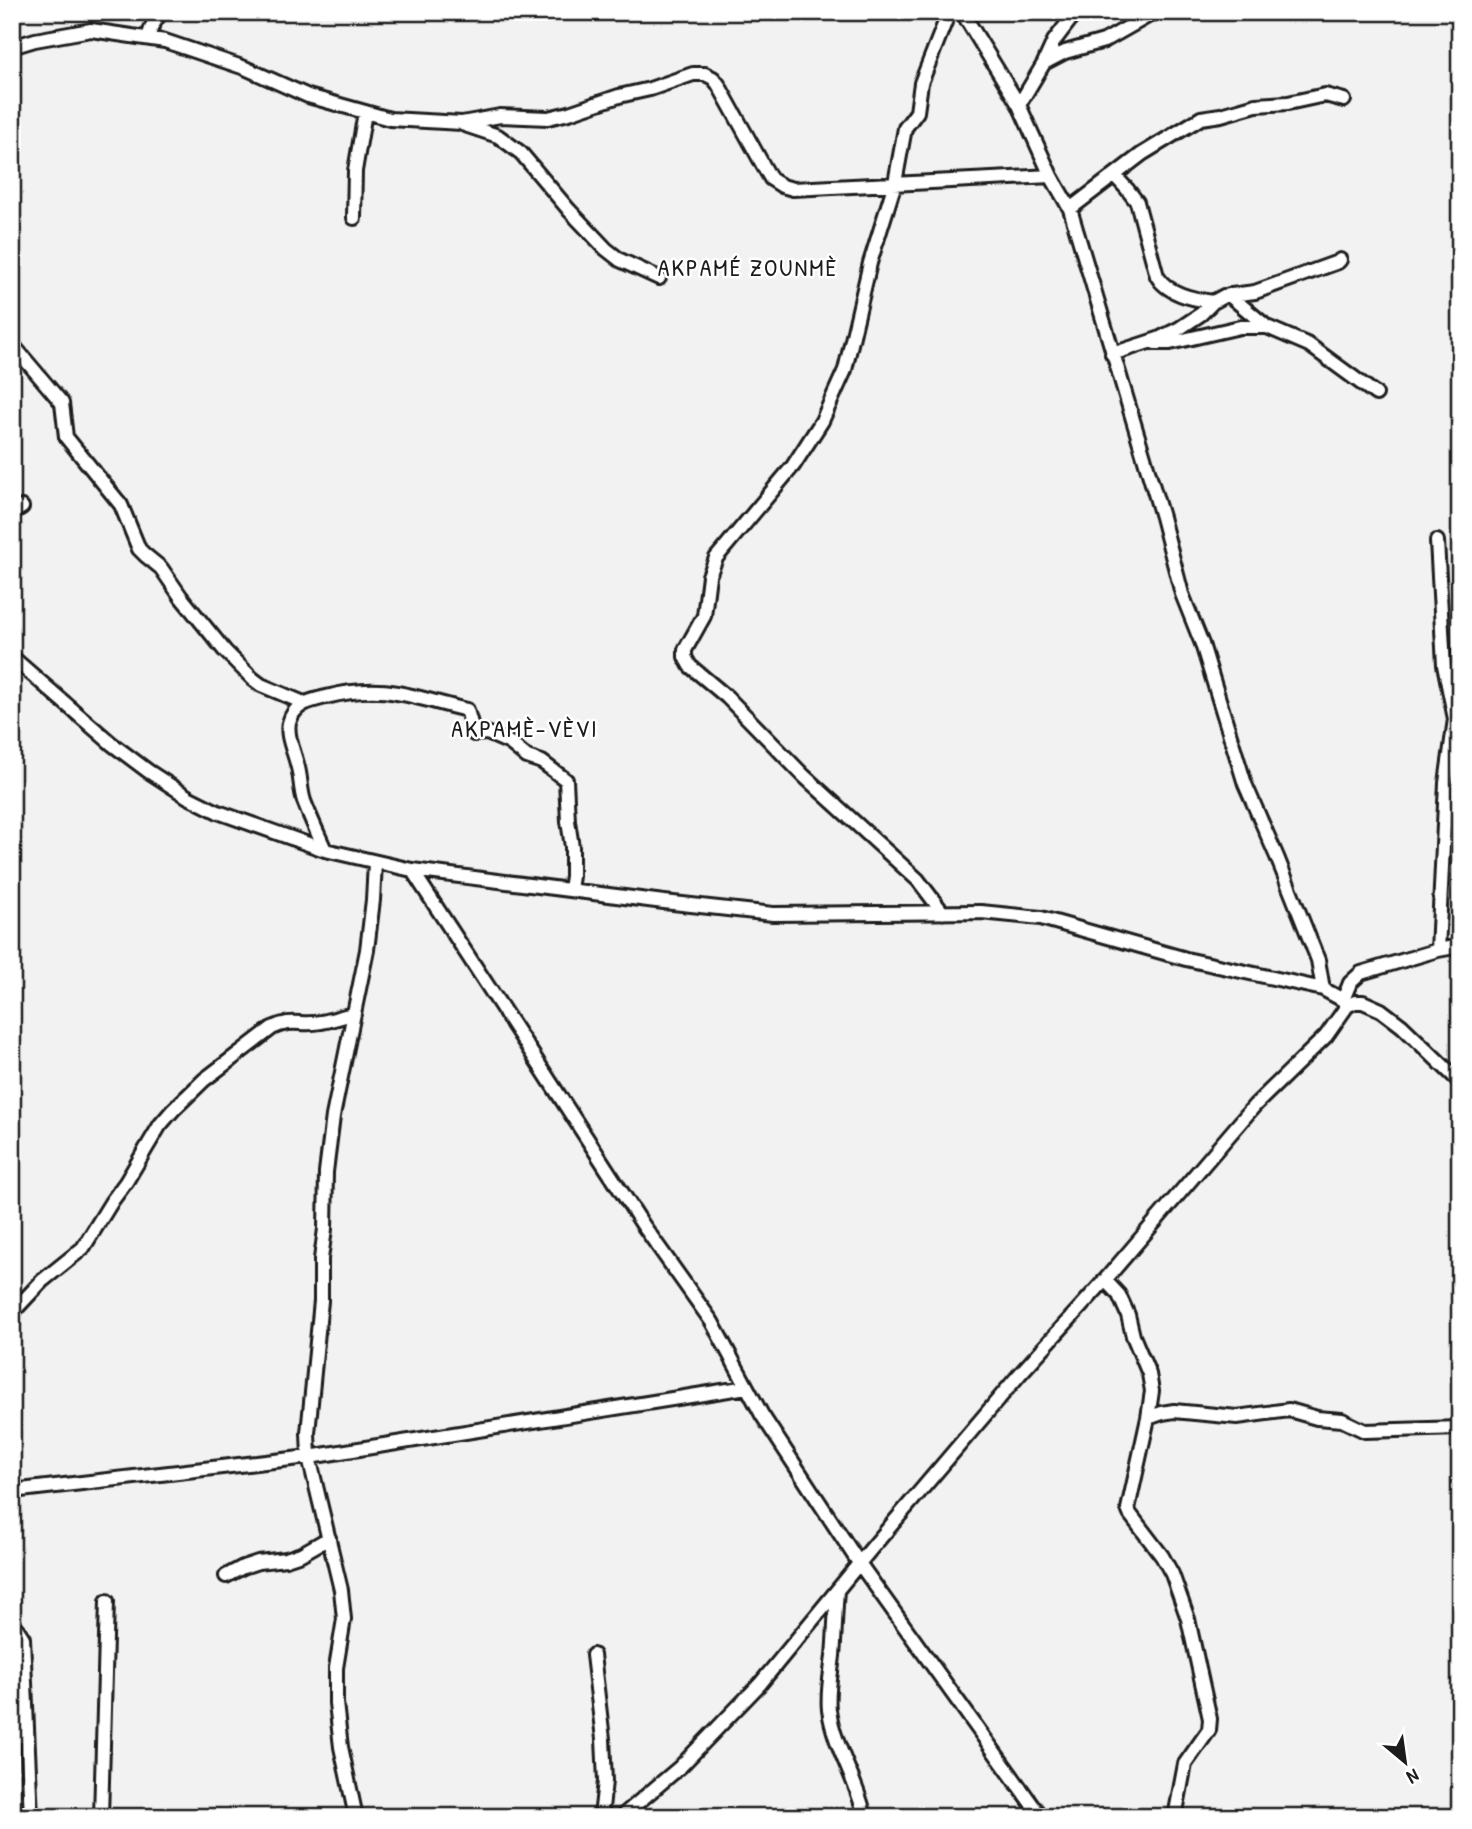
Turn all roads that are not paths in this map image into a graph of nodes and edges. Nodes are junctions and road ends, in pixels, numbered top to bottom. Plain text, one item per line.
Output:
1 (161, 12) edge
2 (949, 12) edge
3 (962, 12) edge
4 (1076, 12) edge
5 (1158, 12) edge
6 (148, 38) junction
7 (12, 47) edge
8 (1044, 62) junction
9 (1344, 100) dead end
10 (1019, 104) junction
11 (365, 112) junction
12 (462, 123) junction
13 (1051, 176) junction
14 (1115, 176) junction
15 (895, 183) junction
16 (1070, 209) junction
17 (354, 218) dead end
18 (1340, 260) dead end
19 (659, 278) dead end
20 (1229, 295) junction
21 (1213, 302) junction
22 (1268, 327) junction
23 (1148, 343) junction
24 (12, 344) edge
25 (1112, 354) junction
26 (1376, 394) dead end
27 (1437, 541) dead end
28 (12, 657) edge
29 (304, 703) junction
30 (326, 850) junction
31 (375, 863) junction
32 (412, 870) junction
33 (570, 890) junction
34 (943, 913) junction
35 (1460, 946) edge
36 (1438, 950) junction
37 (1323, 989) junction
38 (1345, 1003) junction
39 (355, 1014) junction
40 (1460, 1082) edge
41 (1105, 1280) junction
42 (12, 1312) edge
43 (747, 1387) junction
44 (1148, 1418) junction
45 (1460, 1428) edge
46 (310, 1457) junction
47 (12, 1491) edge
48 (329, 1538) junction
49 (859, 1563) junction
50 (226, 1576) dead end
51 (836, 1591) junction
52 (107, 1601) dead end
53 (12, 1621) edge
54 (17, 1638) edge
55 (593, 1655) dead end
56 (12, 1736) edge
57 (27, 1736) junction
58 (31, 1817) edge
59 (101, 1817) edge
60 (356, 1817) edge
61 (601, 1817) edge
62 (621, 1817) edge
63 (865, 1817) edge
64 (1041, 1817) edge
65 (1175, 1817) edge

1 - 6 street
2 - 15 street
3 - 10 street
4 - 8 street
5 - 8 street
6 - 7 street
6 - 11 street
8 - 10 street
9 - 14 street
10 - 13 street
11 - 12 street
11 - 17 street
12 - 15 street
12 - 19 street
13 - 15 street
13 - 16 street
14 - 16 street
14 - 21 street
15 - 34 street
16 - 25 street
18 - 20 street
20 - 21 street
20 - 22 street
21 - 23 street
22 - 23 street
22 - 26 street
23 - 25 street
24 - 29 street
25 - 37 street
27 - 36 street
28 - 30 street
29 - 30 street
29 - 33 street
30 - 31 street
31 - 32 street
31 - 39 street
32 - 33 street
32 - 43 street
33 - 34 street
34 - 37 street
35 - 36 street
36 - 38 street
37 - 38 street
38 - 40 street
38 - 41 street
39 - 42 street
39 - 46 street
41 - 44 street
41 - 49 street
43 - 46 street
43 - 49 street
44 - 45 street
44 - 65 street
46 - 47 street
46 - 48 street
48 - 50 street
48 - 60 street
49 - 51 street
49 - 64 street
51 - 62 street
51 - 63 street
52 - 59 street
53 - 54 street
54 - 57 street
55 - 61 street
56 - 57 street
57 - 58 street

